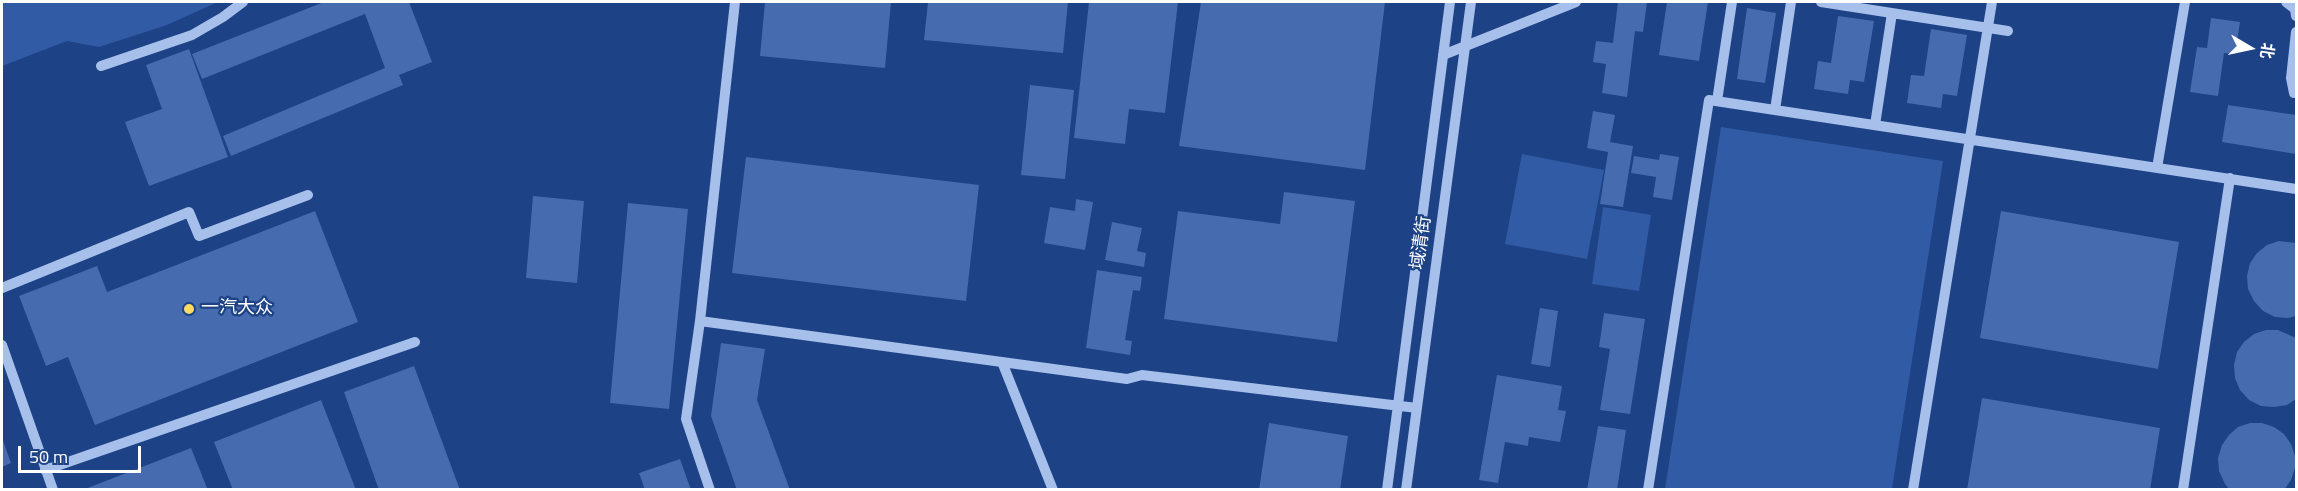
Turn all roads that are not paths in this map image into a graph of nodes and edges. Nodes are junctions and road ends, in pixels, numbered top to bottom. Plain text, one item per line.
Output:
1 (243, 2) edge
2 (735, 2) edge
3 (1450, 2) edge
4 (1471, 2) edge
5 (1576, 2) edge
6 (1732, 2) edge
7 (1791, 2) edge
8 (1821, 2) edge
9 (1992, 2) edge
10 (2185, 2) edge
11 (2286, 2) edge
12 (1892, 13) junction
13 (2296, 16) edge
14 (1988, 28) junction
15 (2008, 31) dead end
16 (2296, 32) edge
17 (1465, 46) junction
18 (1443, 55) junction
19 (101, 66) dead end
20 (2296, 93) edge
21 (1717, 101) junction
22 (1775, 110) junction
23 (1875, 125) junction
24 (1969, 139) junction
25 (2157, 168) junction
26 (2230, 178) junction
27 (2296, 189) edge
28 (308, 195) dead end
29 (2, 288) edge
30 (700, 321) junction
31 (415, 342) dead end
32 (2, 345) edge
33 (1002, 362) junction
34 (1398, 406) junction
35 (1417, 408) junction
36 (45, 470) junction
37 (53, 489) edge
38 (710, 489) edge
39 (1053, 489) edge
40 (1387, 489) edge
41 (1406, 489) edge
42 (1648, 489) edge
43 (1913, 489) edge
44 (2183, 489) edge

1 - 19 street
2 - 30 street
3 - 18 street, 域清街
4 - 17 street, 域清街
5 - 17 street
6 - 21 street
7 - 22 street
8 - 12 street
9 - 14 street
10 - 25 street
11 - 13 street
12 - 14 street
12 - 23 street
14 - 15 street
14 - 24 street
16 - 20 street
17 - 18 street
17 - 35 street, 域清街
18 - 34 street, 域清街
21 - 22 street
21 - 42 street
22 - 23 street
23 - 24 street
24 - 25 street
24 - 43 street
25 - 26 street
26 - 27 street
26 - 44 street
28 - 29 street
30 - 33 street
30 - 38 street
31 - 36 street
32 - 36 street
33 - 34 street
33 - 39 street
34 - 35 street
34 - 40 street, 域清街
35 - 41 street, 域清街
36 - 37 street

